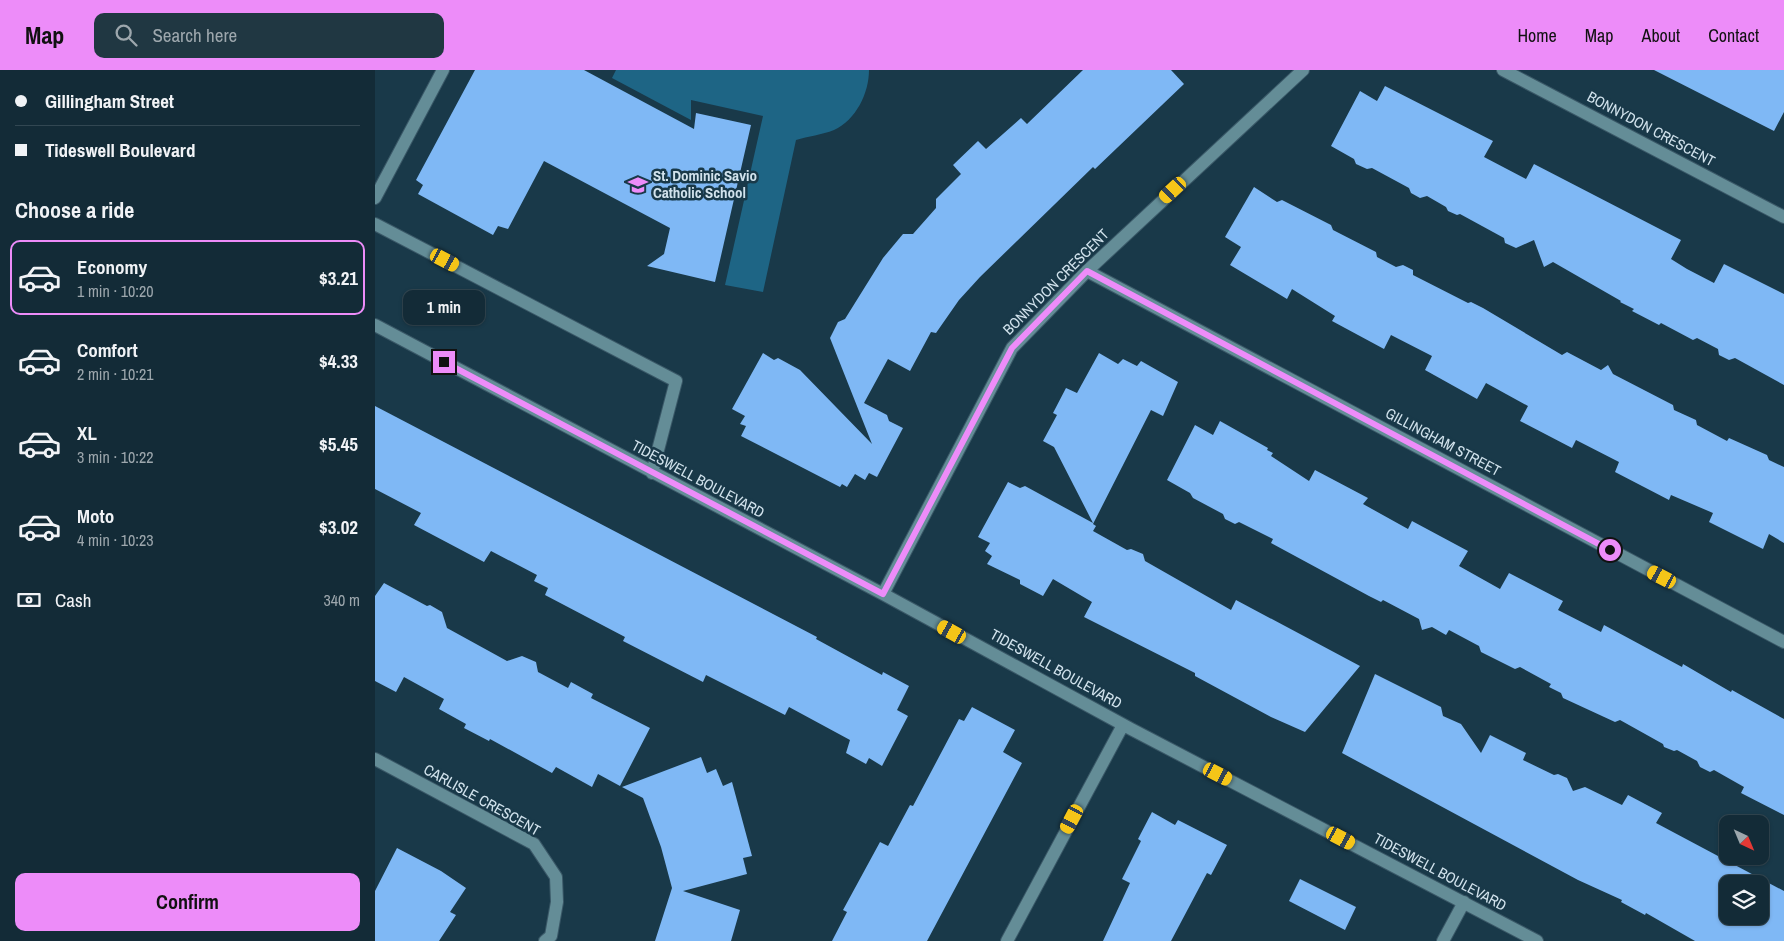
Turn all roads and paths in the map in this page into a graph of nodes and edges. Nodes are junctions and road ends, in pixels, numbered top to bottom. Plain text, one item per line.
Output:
1 (443, 70) edge
2 (1303, 70) edge
3 (1503, 70) edge
4 (375, 198) edge
5 (1784, 217) edge
6 (375, 224) edge
7 (1087, 271) junction
8 (375, 324) edge
9 (652, 473) junction
10 (883, 594) junction
11 (1784, 642) edge
12 (1123, 725) junction
13 (375, 759) edge
14 (1463, 902) junction
15 (545, 941) edge
16 (1007, 941) edge
17 (1443, 941) edge
18 (1537, 941) edge

1 - 4 street
2 - 7 street, BONNYDON CRESCENT
3 - 5 street, BONNYDON CRESCENT
6 - 9 street
7 - 10 street, BONNYDON CRESCENT
7 - 11 street, GILLINGHAM STREET
8 - 9 street, TIDESWELL BOULEVARD
9 - 10 street, TIDESWELL BOULEVARD
10 - 12 street, TIDESWELL BOULEVARD
12 - 14 street, TIDESWELL BOULEVARD
12 - 16 street
13 - 15 street, CARLISLE CRESCENT
14 - 17 street
14 - 18 street, TIDESWELL BOULEVARD

